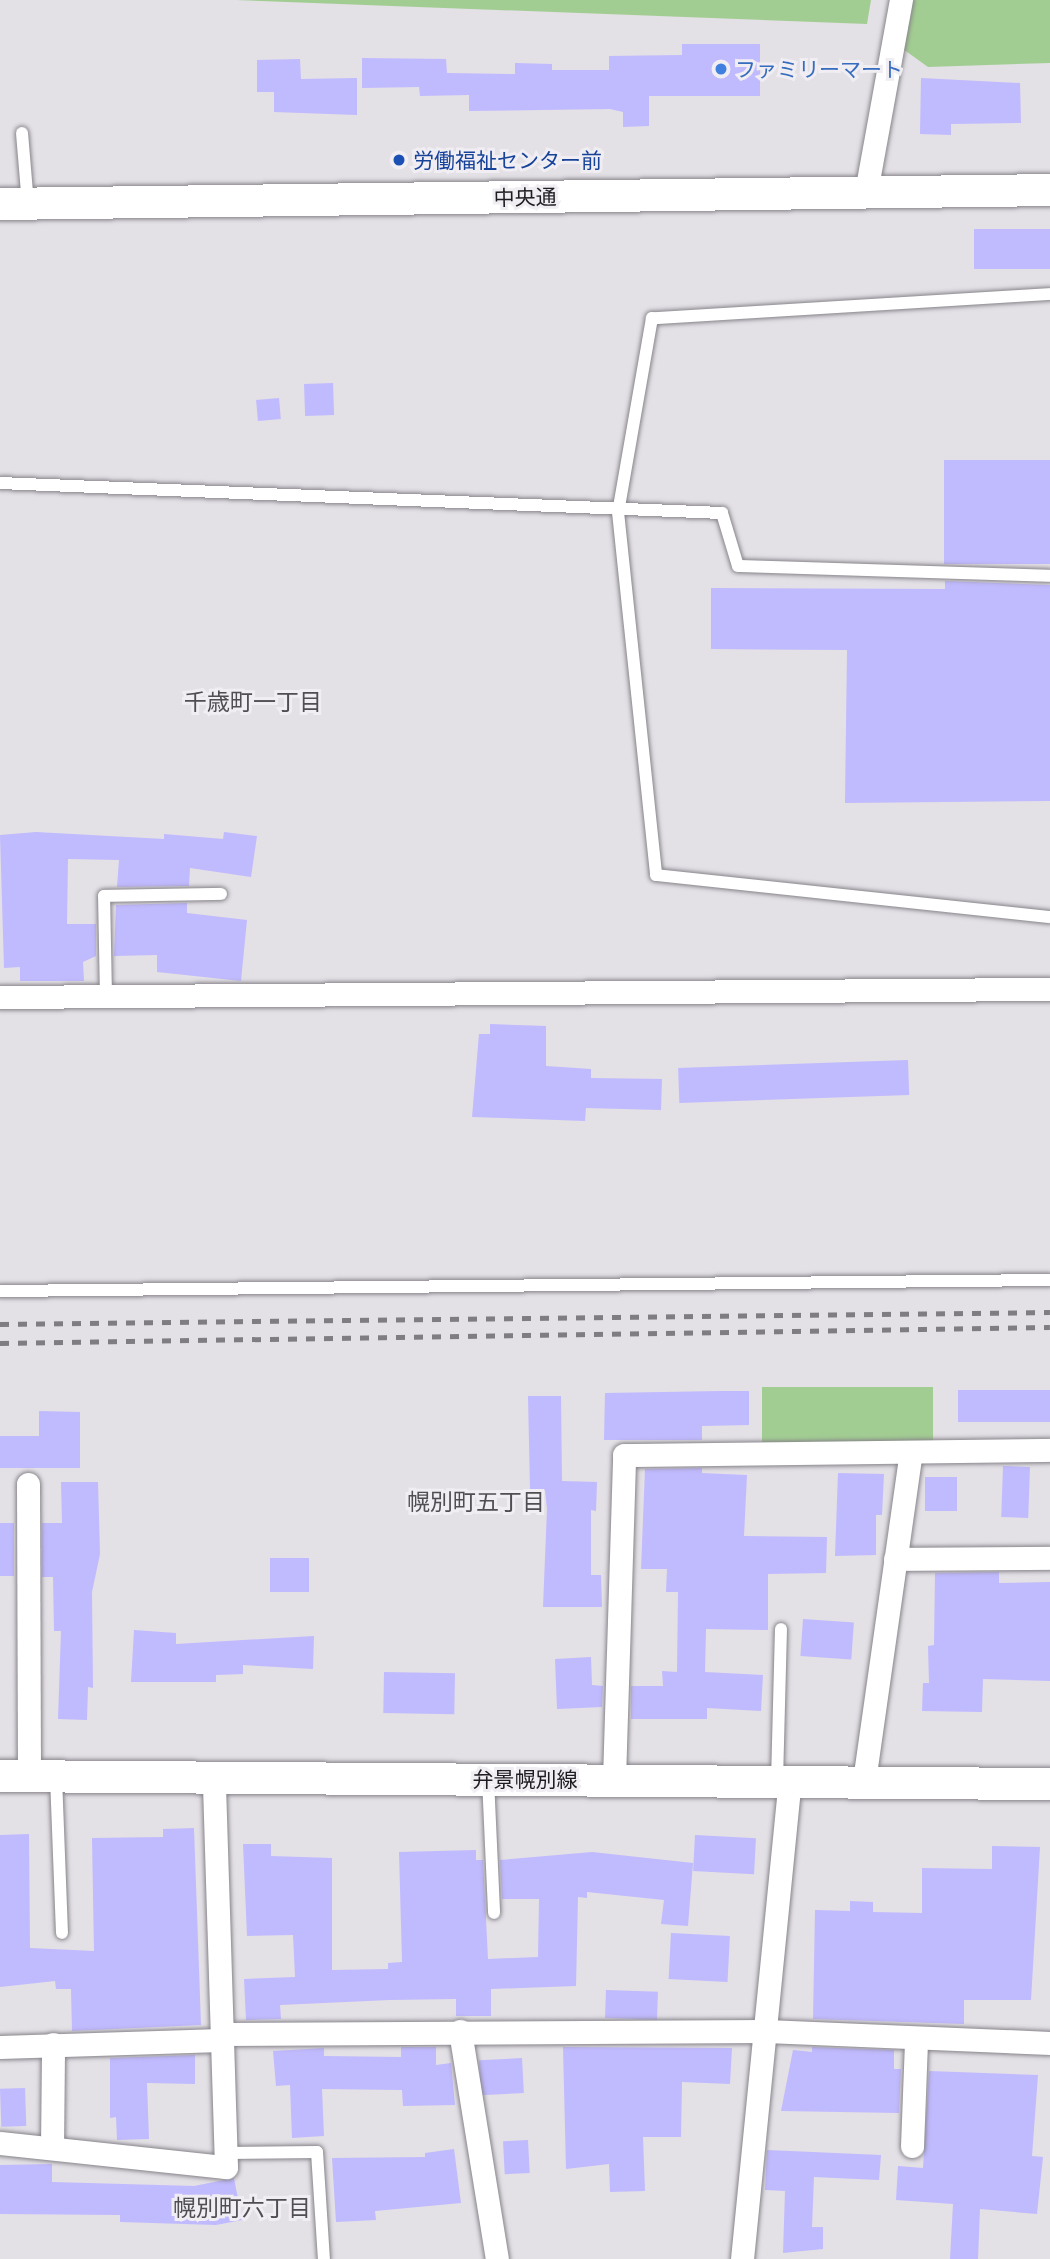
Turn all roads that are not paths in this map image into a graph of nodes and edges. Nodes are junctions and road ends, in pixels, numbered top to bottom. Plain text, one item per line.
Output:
1 (901, 0) edge
2 (22, 133) dead end
3 (1050, 190) edge
4 (866, 192) junction
5 (14, 204) edge
6 (1050, 294) edge
7 (0, 483) edge
8 (618, 512) junction
9 (1050, 576) edge
10 (220, 894) dead end
11 (1050, 917) edge
12 (1050, 989) edge
13 (0, 997) edge
14 (106, 997) junction
15 (1050, 1280) edge
16 (0, 1291) edge
17 (1050, 1450) edge
18 (911, 1452) junction
19 (28, 1484) dead end
20 (1050, 1558) edge
21 (895, 1559) junction
22 (781, 1629) dead end
23 (28, 1776) edge
24 (214, 1779) junction
25 (488, 1779) junction
26 (614, 1779) junction
27 (783, 1781) junction
28 (864, 1782) junction
29 (1050, 1784) edge
30 (494, 1913) dead end
31 (62, 1933) dead end
32 (460, 2031) junction
33 (766, 2031) junction
34 (221, 2037) junction
35 (916, 2041) junction
36 (1050, 2043) edge
37 (53, 2044) junction
38 (0, 2047) edge
39 (0, 2143) edge
40 (912, 2146) dead end
41 (52, 2148) junction
42 (226, 2153) junction
43 (324, 2259) edge
44 (497, 2259) edge
45 (742, 2259) edge

1 - 4 street
2 - 5 lane
3 - 4 street, 中央通
4 - 5 street, 中央通
6 - 8 lane
7 - 8 lane
8 - 9 lane
8 - 11 lane
10 - 14 lane
12 - 14 street
13 - 14 street
15 - 16 lane
17 - 18 street
18 - 21 street
18 - 26 street
19 - 23 street
20 - 21 street
21 - 28 street
22 - 27 lane
23 - 24 street, 弁景幌別線
23 - 31 lane
24 - 25 street, 弁景幌別線
24 - 34 street
25 - 26 street, 弁景幌別線
25 - 30 lane
26 - 27 street, 弁景幌別線
27 - 28 street, 弁景幌別線
27 - 33 street
28 - 29 street, 弁景幌別線
32 - 33 street
32 - 34 street
32 - 44 street
33 - 35 street
33 - 45 street
34 - 37 street
34 - 42 street
35 - 36 street
35 - 40 street
37 - 38 street
37 - 41 street
39 - 41 street
41 - 42 street
42 - 43 lane

